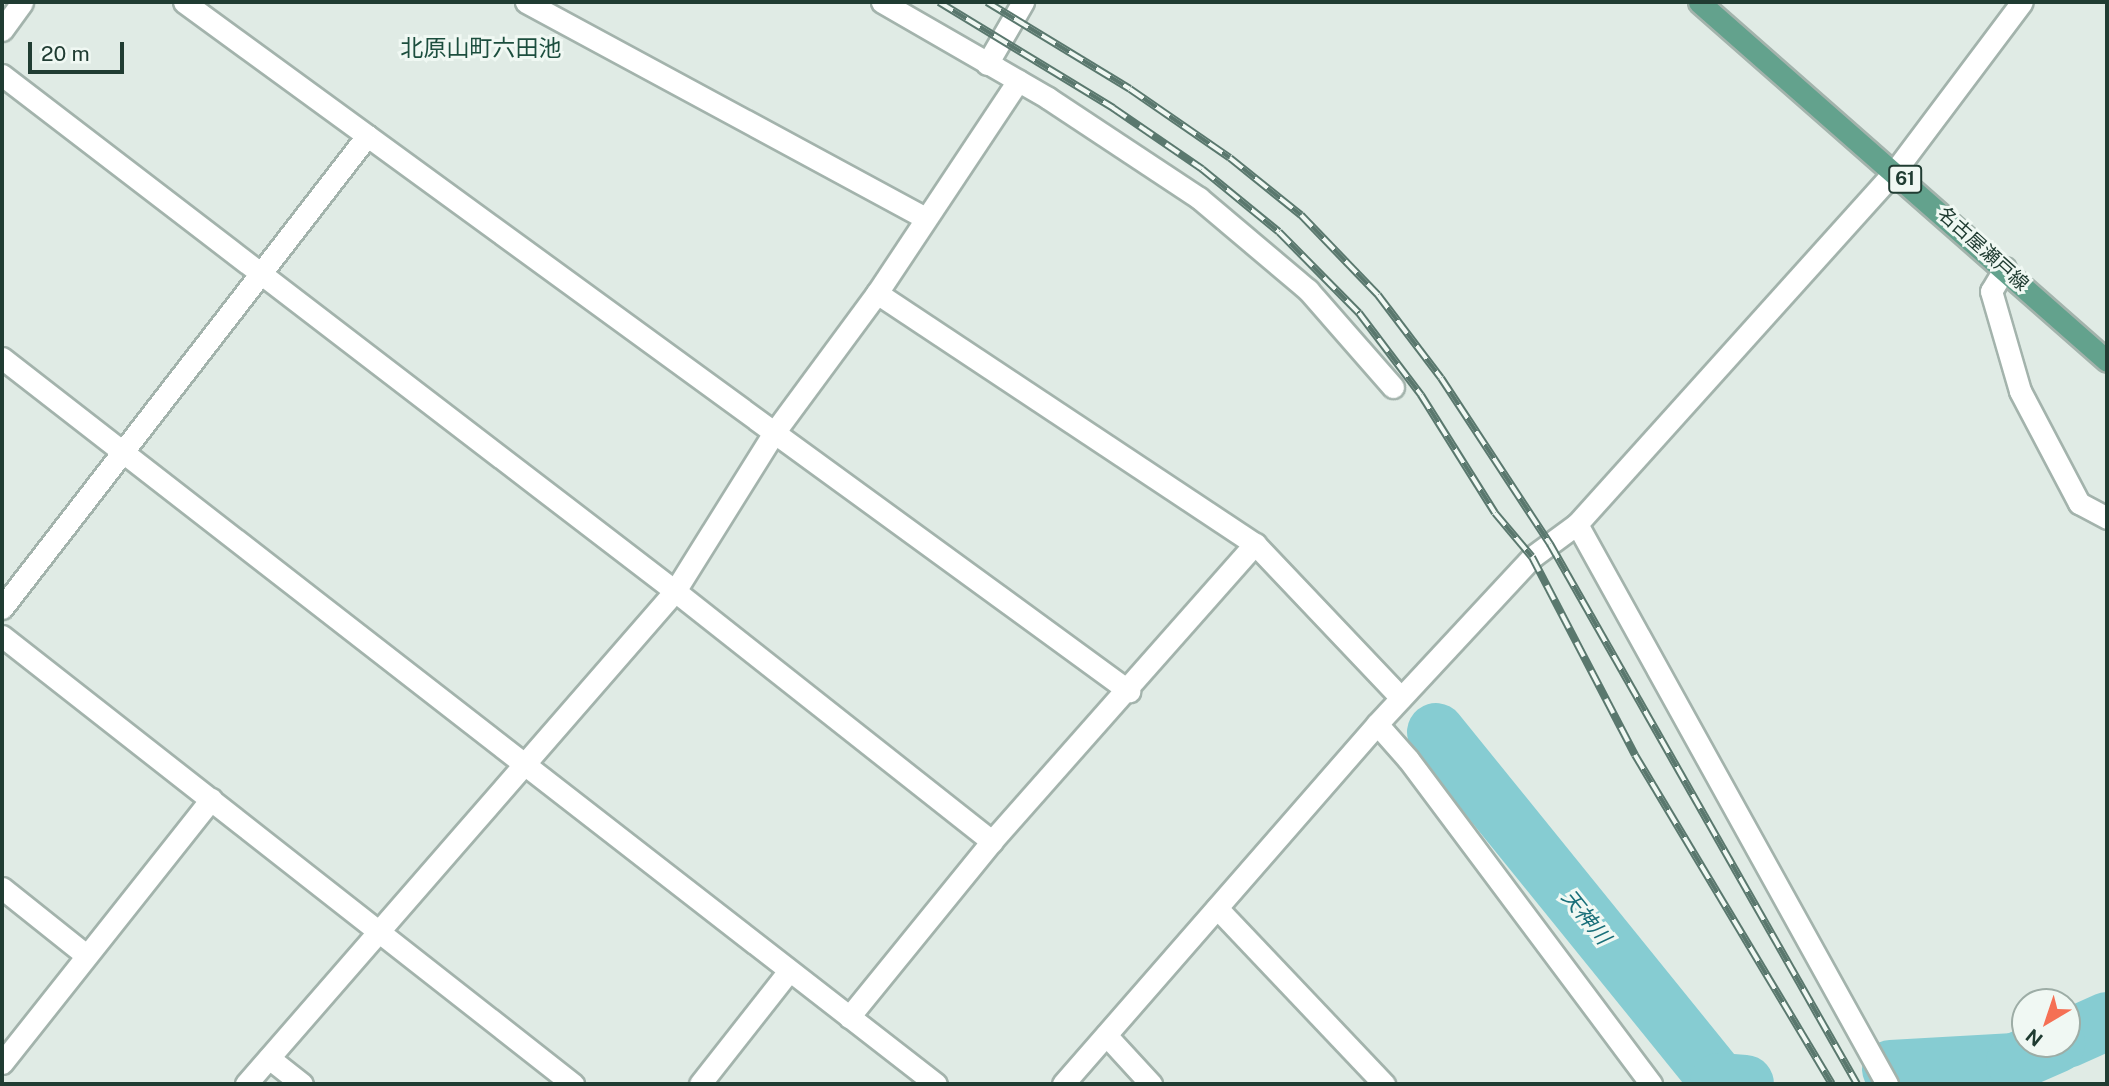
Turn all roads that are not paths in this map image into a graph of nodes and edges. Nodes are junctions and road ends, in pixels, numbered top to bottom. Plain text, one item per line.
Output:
1 (22, 2) edge
2 (184, 2) edge
3 (526, 2) edge
4 (882, 2) edge
5 (1023, 2) edge
6 (1699, 2) edge
7 (2022, 2) edge
8 (2, 30) edge
9 (987, 64) junction
10 (2, 75) edge
11 (1018, 81) junction
12 (367, 136) junction
13 (1895, 171) junction
14 (925, 218) junction
15 (2005, 268) junction
16 (261, 276) junction
17 (877, 293) junction
18 (2, 358) edge
19 (2107, 360) edge
20 (1393, 387) dead end
21 (773, 435) junction
22 (123, 453) junction
23 (2107, 518) edge
24 (1577, 524) junction
25 (1255, 544) junction
26 (674, 591) junction
27 (2, 608) edge
28 (2, 636) edge
29 (1129, 691) junction
30 (1401, 698) junction
31 (1377, 724) junction
32 (523, 767) junction
33 (211, 799) junction
34 (992, 841) junction
35 (2, 888) edge
36 (1217, 908) junction
37 (377, 933) junction
38 (86, 954) junction
39 (789, 971) junction
40 (849, 1017) junction
41 (1106, 1035) junction
42 (269, 1058) junction
43 (2, 1063) edge
44 (246, 1084) edge
45 (303, 1084) edge
46 (573, 1084) edge
47 (700, 1084) edge
48 (936, 1084) edge
49 (1063, 1084) edge
50 (1151, 1084) edge
51 (1384, 1084) edge
52 (1651, 1084) edge
53 (1887, 1084) edge

1 - 8 street
2 - 12 street
3 - 14 street
4 - 9 street
5 - 9 street
6 - 13 main road, 名古屋瀬戸線 / 61
7 - 13 street
9 - 11 street
10 - 16 street
11 - 14 street
11 - 20 street
12 - 16 street
12 - 21 street
13 - 15 main road, 名古屋瀬戸線 / 61
13 - 24 street
14 - 17 street
15 - 19 main road, 名古屋瀬戸線 / 61
15 - 23 street
16 - 22 street
16 - 26 street
17 - 21 street
17 - 25 street
18 - 22 street
21 - 26 street
21 - 29 street
22 - 27 street
22 - 32 street
24 - 30 street
24 - 53 street
25 - 29 street
25 - 30 street
26 - 32 street
26 - 34 street
28 - 33 street
29 - 34 street
30 - 31 street
31 - 36 street
31 - 52 street
32 - 37 street
32 - 39 street
33 - 37 street
33 - 38 street
34 - 40 street
35 - 38 street
36 - 41 street
36 - 51 street
37 - 42 street
37 - 46 street
38 - 43 street
39 - 40 street
39 - 47 street
40 - 48 street
41 - 49 street
41 - 50 street
42 - 44 street
42 - 45 street

